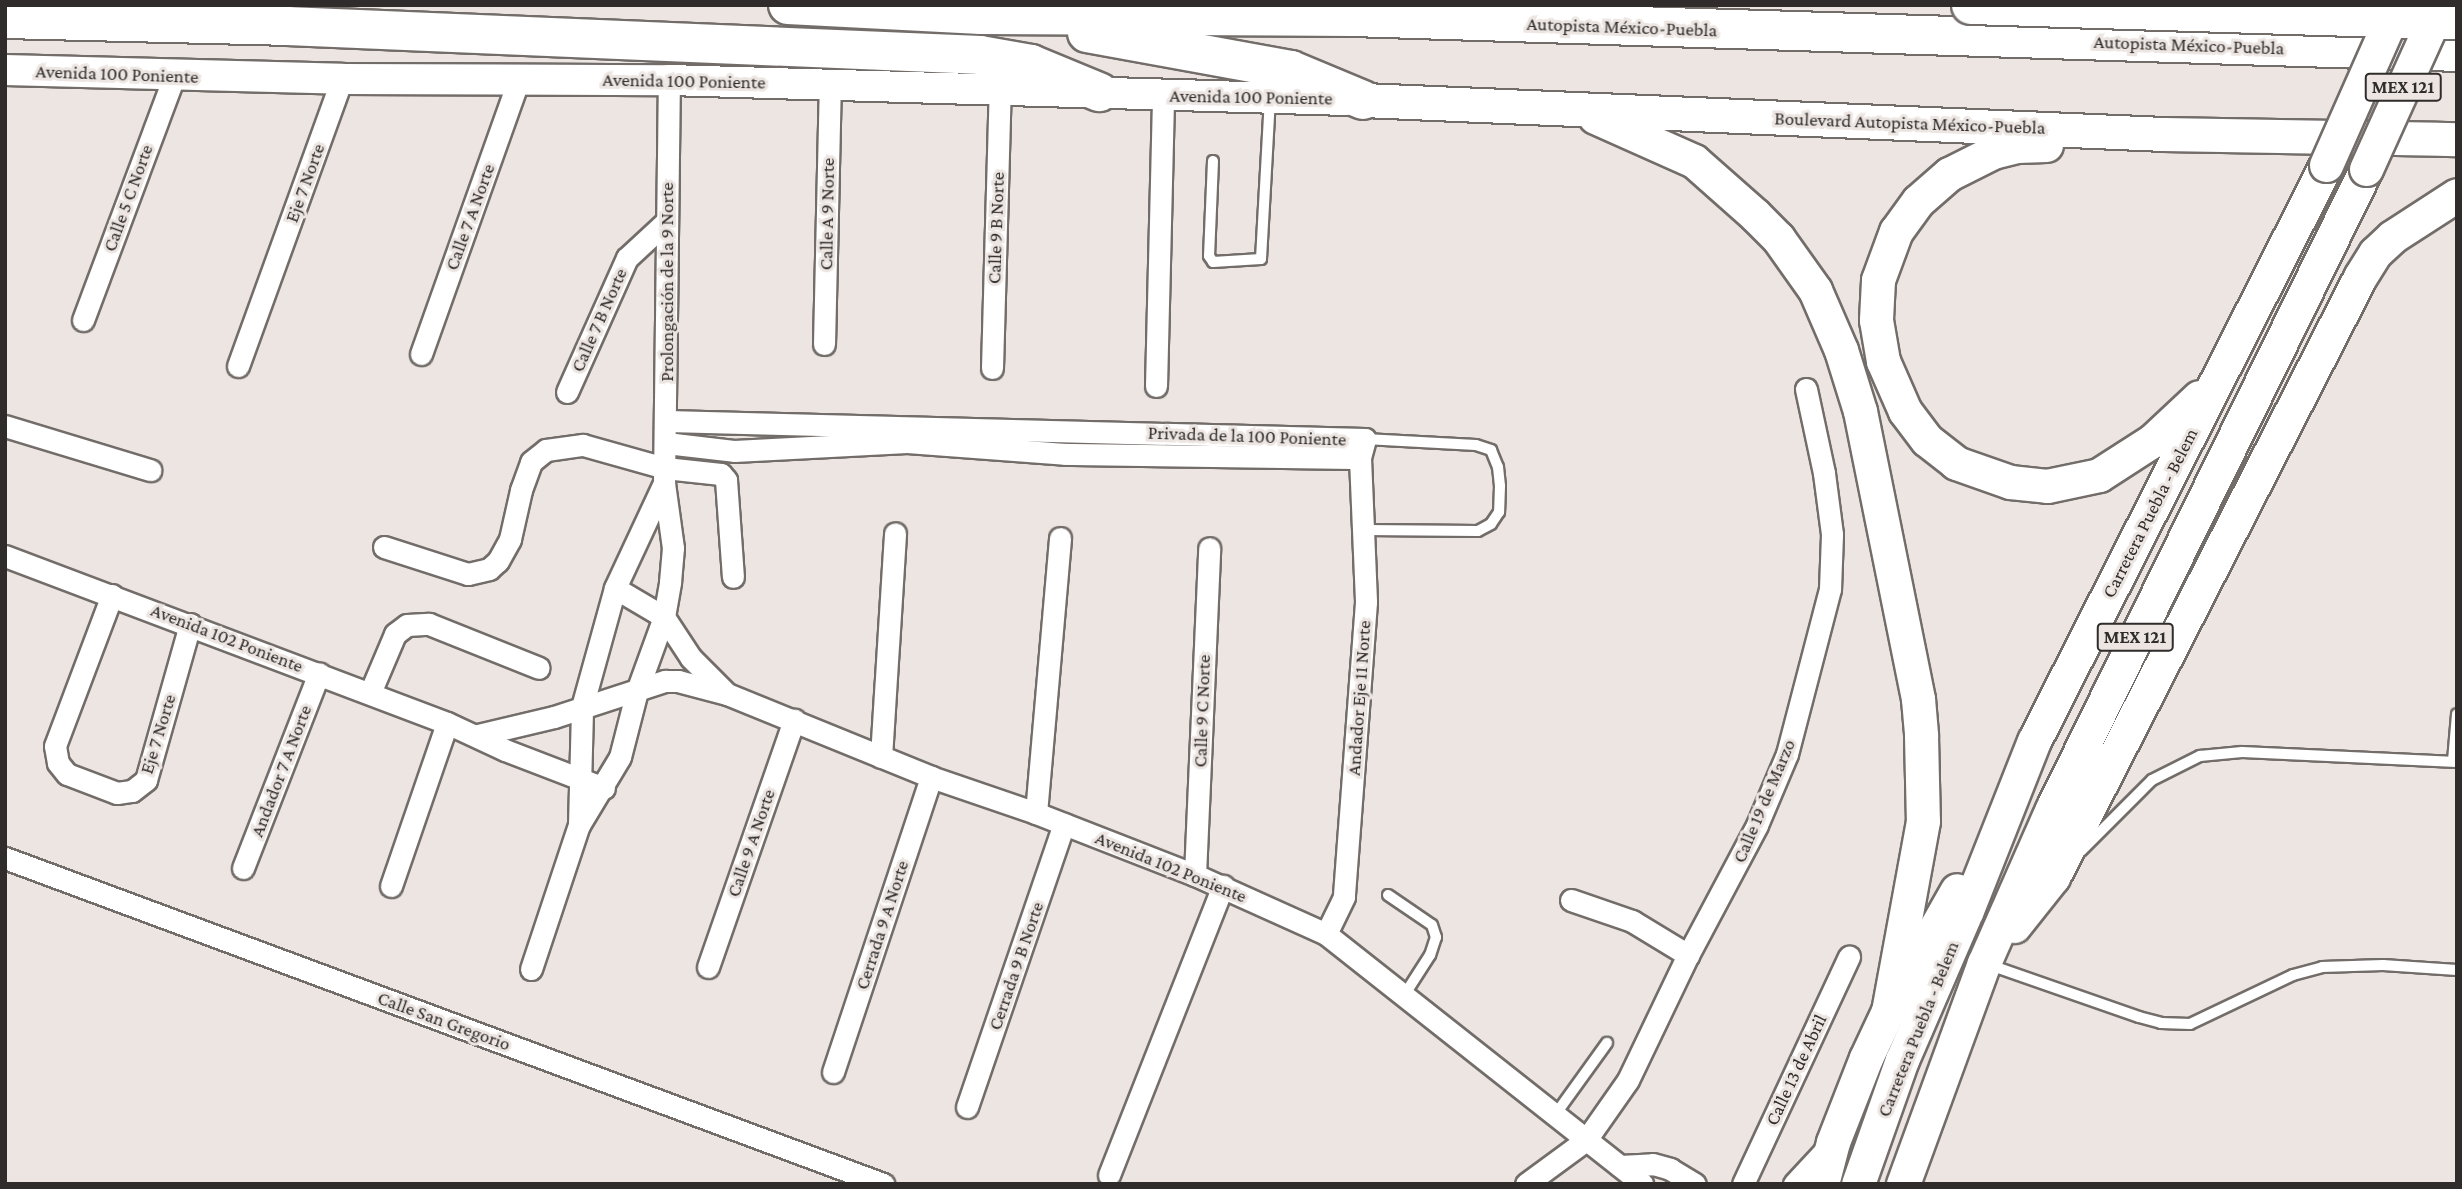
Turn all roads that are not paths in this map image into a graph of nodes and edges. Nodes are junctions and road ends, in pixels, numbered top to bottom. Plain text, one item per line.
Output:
1 (788, 5) edge
2 (1971, 5) edge
3 (2397, 5) edge
4 (2440, 5) edge
5 (981, 15) junction
6 (5, 19) edge
7 (2457, 20) edge
8 (2457, 52) edge
9 (5, 70) edge
10 (174, 76) junction
11 (342, 79) junction
12 (519, 79) junction
13 (669, 80) junction
14 (830, 84) junction
15 (1000, 89) junction
16 (1099, 92) junction
17 (1163, 95) junction
18 (1270, 98) junction
19 (1363, 100) junction
20 (1580, 110) junction
21 (2163, 134) junction
22 (2457, 139) edge
23 (1213, 161) dead end
24 (2457, 195) edge
25 (666, 222) junction
26 (83, 320) dead end
27 (824, 344) dead end
28 (421, 354) dead end
29 (2226, 365) junction
30 (238, 366) dead end
31 (992, 368) dead end
32 (1156, 386) dead end
33 (1806, 389) dead end
34 (567, 392) dead end
35 (667, 421) junction
36 (5, 426) edge
37 (666, 443) junction
38 (1363, 449) junction
39 (150, 470) dead end
40 (665, 476) junction
41 (1365, 530) junction
42 (895, 533) dead end
43 (1060, 538) dead end
44 (384, 547) dead end
45 (1209, 548) dead end
46 (5, 556) edge
47 (733, 577) dead end
48 (615, 588) junction
49 (113, 595) junction
50 (664, 617) junction
51 (190, 624) junction
52 (539, 668) dead end
53 (318, 673) junction
54 (636, 691) junction
55 (370, 693) junction
56 (727, 694) junction
57 (582, 706) junction
58 (2457, 715) edge
59 (794, 720) junction
60 (447, 723) junction
61 (478, 735) junction
62 (881, 757) junction
63 (2455, 761) edge
64 (931, 777) junction
65 (579, 781) junction
66 (604, 788) junction
67 (1036, 813) junction
68 (1063, 824) junction
69 (579, 825) junction
70 (1992, 847) junction
71 (5, 858) edge
72 (243, 868) dead end
73 (1195, 875) junction
74 (2053, 877) junction
75 (391, 886) dead end
76 (1223, 886) junction
77 (1388, 895) dead end
78 (1571, 901) dead end
79 (1326, 934) junction
80 (1989, 954) junction
81 (1688, 955) junction
82 (1849, 957) dead end
83 (708, 967) dead end
84 (531, 969) dead end
85 (2457, 970) edge
86 (1405, 994) junction
87 (1888, 1011) junction
88 (1607, 1044) dead end
89 (833, 1072) dead end
90 (968, 1107) dead end
91 (1555, 1115) junction
92 (1586, 1140) junction
93 (1833, 1142) junction
94 (1620, 1166) junction
95 (1109, 1175) dead end
96 (883, 1184) edge
97 (1526, 1184) edge
98 (1642, 1184) edge
99 (1695, 1184) edge
100 (1743, 1184) edge
101 (1794, 1184) edge
102 (1822, 1184) edge
103 (1858, 1184) edge
104 (1903, 1184) edge

1 - 5 highway, Autopista México-Puebla
2 - 7 highway, bridge
3 - 29 main road, Carretera Puebla - Belem / MEX 121, bridge
4 - 80 main road, Carretera Puebla - Belem / MEX 121, bridge
5 - 8 highway, Autopista México-Puebla
5 - 19 highway
6 - 16 highway
9 - 10 street, Avenida 100 Poniente
10 - 11 street, Avenida 100 Poniente
10 - 26 street, Calle 5 C Norte
11 - 12 street, Avenida 100 Poniente
11 - 30 street, Eje 7 Norte
12 - 13 street, Avenida 100 Poniente
12 - 28 street, Calle 7 A Norte
13 - 14 street, Avenida 100 Poniente
13 - 25 street, Prolongación de la 9 Norte
14 - 15 street, Avenida 100 Poniente
14 - 27 street, Calle A 9 Norte
15 - 16 street, Avenida 100 Poniente
15 - 31 street, Calle 9 B Norte
16 - 17 street, Avenida 100 Poniente
17 - 18 street, Avenida 100 Poniente
17 - 32 street
18 - 19 street, Avenida 100 Poniente
18 - 23 lane
19 - 20 main road, Boulevard Autopista México-Puebla
20 - 21 main road, Boulevard Autopista México-Puebla
20 - 87 main road
21 - 22 main road, Boulevard Autopista México-Puebla
21 - 29 main road
24 - 74 main road
25 - 34 street, Calle 7 B Norte
25 - 35 street, Prolongación de la 9 Norte
29 - 70 main road, Carretera Puebla - Belem / MEX 121
33 - 81 street, Calle 19 de Marzo
35 - 37 street, Prolongación de la 9 Norte
35 - 38 street, Privada de la 100 Poniente
36 - 39 street
37 - 38 street, Privada de la 100 Poniente
37 - 40 street, Prolongación de la 9 Norte
38 - 41 street, Andador Eje 11 Norte
38 - 41 lane
40 - 44 street
40 - 47 street
40 - 48 street, Prolongación de la 9 Norte
40 - 50 street, Prolongación de la 9 Norte
41 - 79 street, Andador Eje 11 Norte
42 - 62 street
43 - 67 street
45 - 73 street, Calle 9 C Norte
46 - 49 street, Avenida 102 Poniente
48 - 50 street
48 - 57 street, Prolongación de la 9 Norte
49 - 51 street, Avenida 102 Poniente
49 - 51 street, Eje 7 Norte
50 - 54 street, Prolongación de la 9 Norte
50 - 56 street
51 - 53 street, Avenida 102 Poniente
52 - 55 street
53 - 55 street, Avenida 102 Poniente
53 - 72 street, Andador 7 A Norte
54 - 56 street, Avenida 102 Poniente
54 - 57 street, Avenida 102 Poniente
54 - 66 street
55 - 60 street, Avenida 102 Poniente
56 - 59 street, Avenida 102 Poniente
57 - 61 street, Avenida 102 Poniente
57 - 65 street
58 - 63 lane
59 - 62 street, Avenida 102 Poniente
59 - 83 street, Calle 9 A Norte
60 - 61 street, Avenida 102 Poniente
60 - 75 street
61 - 65 street, Avenida 102 Poniente
62 - 64 street, Avenida 102 Poniente
63 - 74 lane
64 - 67 street, Avenida 102 Poniente
64 - 89 street, Cerrada 9 A Norte
65 - 66 street, Avenida 102 Poniente
65 - 69 street
66 - 69 street
67 - 68 street, Avenida 102 Poniente
68 - 73 street, Avenida 102 Poniente
68 - 90 street, Cerrada 9 B Norte
69 - 84 street
70 - 87 main road
70 - 103 main road, Carretera Puebla - Belem / MEX 121
71 - 96 street, Calle San Gregorio
73 - 76 street, Avenida 102 Poniente
74 - 80 main road
76 - 79 street, Avenida 102 Poniente
76 - 95 street
77 - 86 lane
78 - 81 street
79 - 86 street, Avenida 102 Poniente
80 - 85 lane
80 - 104 main road, Carretera Puebla - Belem / MEX 121
81 - 92 street, Calle 19 de Marzo
82 - 100 street, Calle 13 de Abril
86 - 91 street, Avenida 102 Poniente
87 - 93 main road
88 - 91 lane
91 - 92 street, Avenida 102 Poniente
92 - 94 street, Avenida 102 Poniente
92 - 97 street, Calle 19 de Marzo
93 - 101 street
93 - 102 main road
94 - 98 street, Avenida 102 Poniente
94 - 99 street

